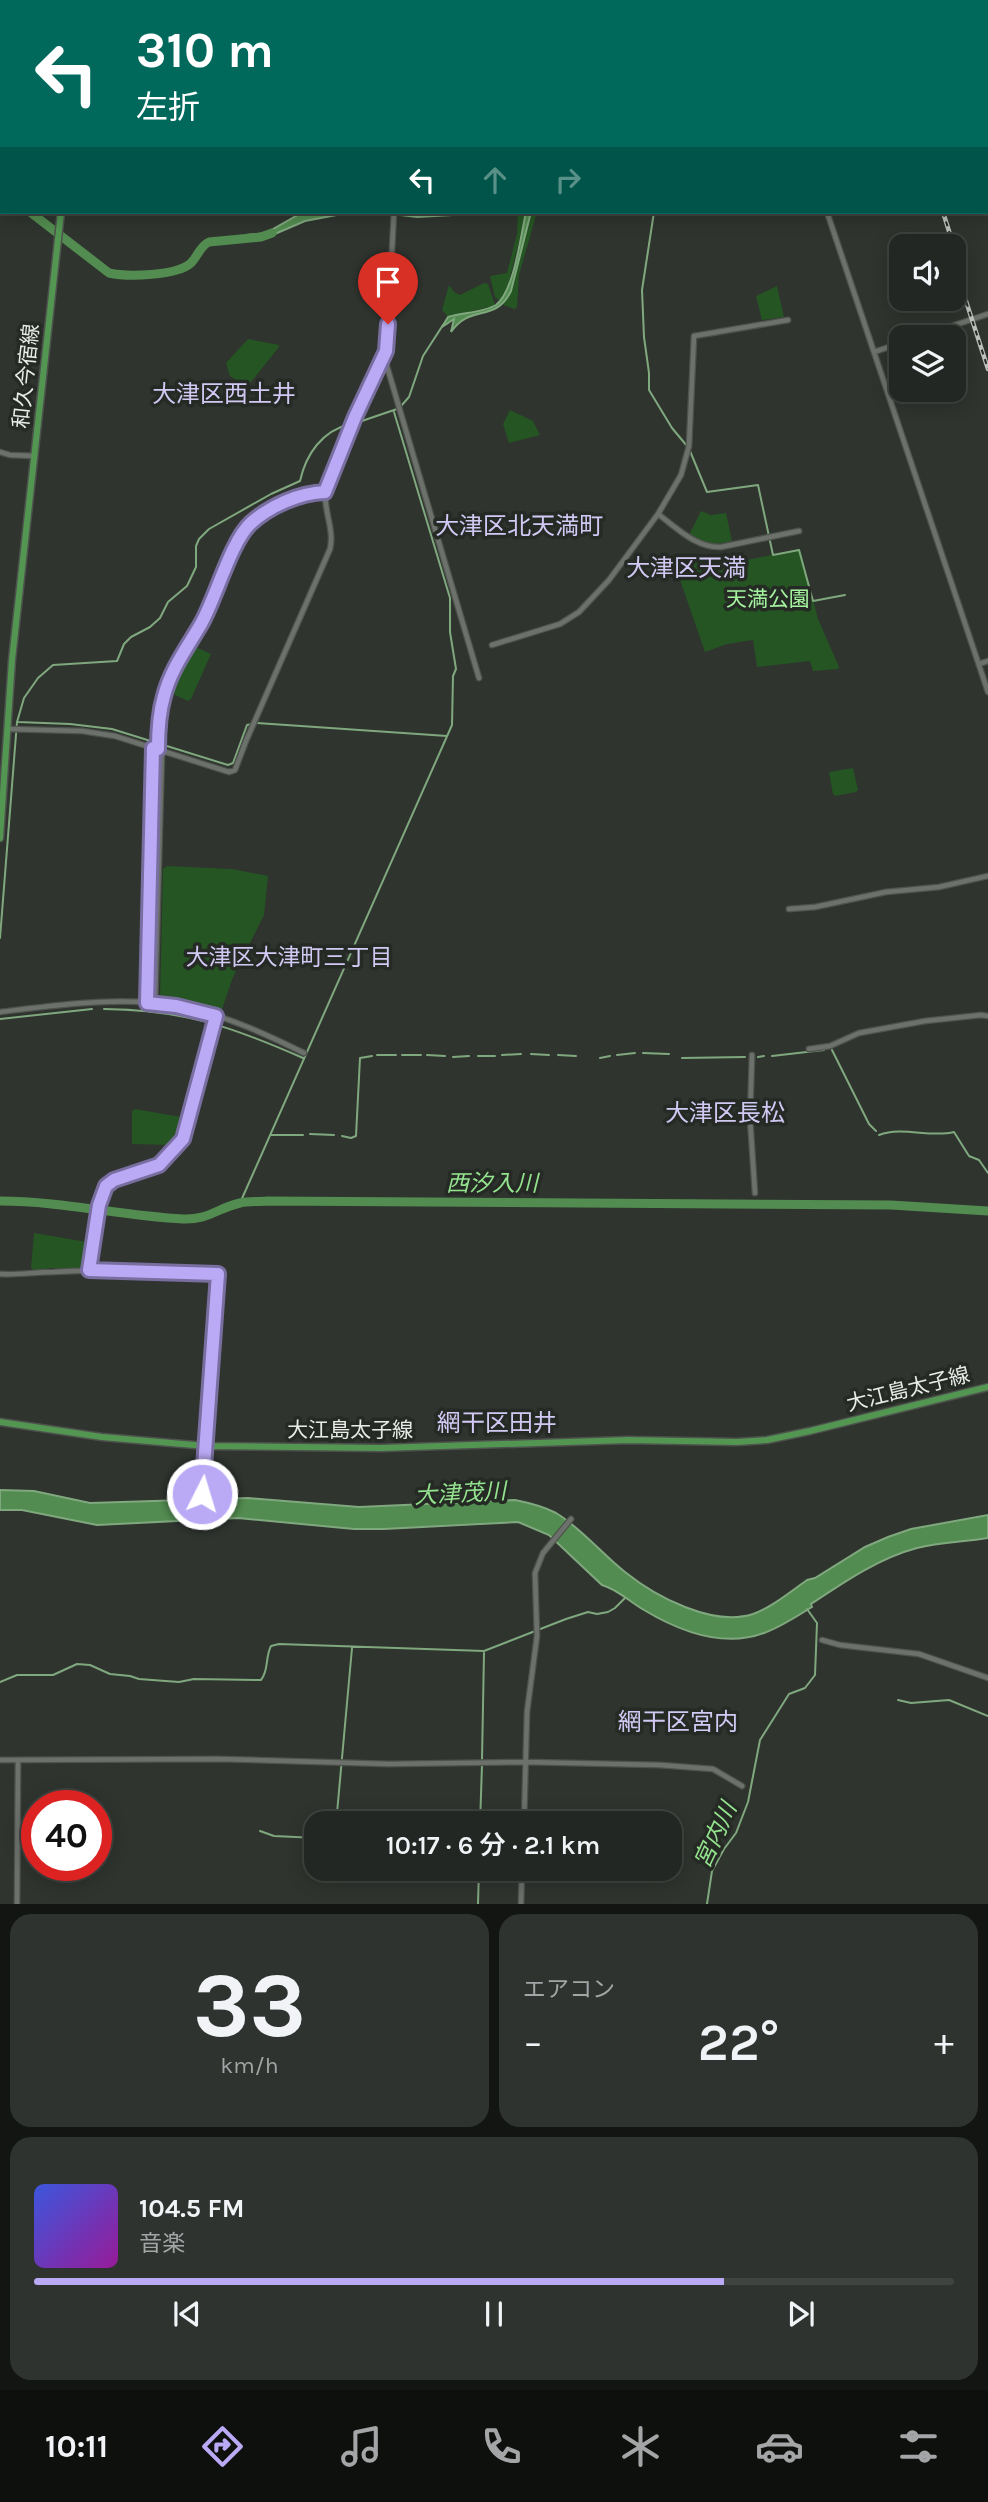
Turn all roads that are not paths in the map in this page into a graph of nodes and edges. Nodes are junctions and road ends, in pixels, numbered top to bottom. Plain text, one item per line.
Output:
1 (61, 214) edge
2 (828, 214) edge
3 (394, 215) edge
4 (988, 314) edge
5 (788, 320) dead end
6 (955, 325) edge
7 (889, 347) edge
8 (386, 351) junction
9 (874, 352) junction
10 (0, 452) edge
11 (35, 456) junction
12 (325, 492) junction
13 (658, 514) junction
14 (799, 531) dead end
15 (492, 645) dead end
16 (988, 661) edge
17 (979, 664) junction
18 (479, 678) dead end
19 (988, 692) edge
20 (8, 729) junction
21 (158, 750) junction
22 (0, 838) edge
23 (988, 876) edge
24 (789, 909) dead end
25 (147, 1003) junction
26 (155, 1004) junction
27 (0, 1012) edge
28 (216, 1016) junction
29 (988, 1016) edge
30 (809, 1049) dead end
31 (304, 1053) dead end
32 (752, 1055) dead end
33 (755, 1193) dead end
34 (89, 1270) junction
35 (0, 1274) edge
36 (988, 1387) edge
37 (0, 1422) edge
38 (206, 1446) junction
39 (202, 1494) dead end
40 (571, 1519) dead end
41 (822, 1640) dead end
42 (988, 1678) edge
43 (0, 1760) edge
44 (18, 1760) junction
45 (526, 1762) junction
46 (741, 1786) dead end
47 (524, 1811) edge
48 (522, 1881) edge
49 (16, 1903) edge
50 (521, 1903) edge

1 - 11 main road, 和久今宿線
2 - 9 street
3 - 8 street
4 - 6 street
5 - 13 street
7 - 9 street
8 - 12 street
8 - 18 street
9 - 17 street
10 - 11 street
11 - 20 main road, 和久今宿線
12 - 21 street
12 - 21 street
13 - 14 street
13 - 15 street
16 - 17 street
17 - 19 street
20 - 21 street
20 - 22 main road, 和久今宿線
21 - 25 street
21 - 26 street
23 - 24 street
25 - 26 street
25 - 27 street
26 - 28 street
28 - 31 street
28 - 34 street
29 - 30 street
32 - 33 street
34 - 35 street
34 - 38 street
36 - 38 main road, 大江島太子線
37 - 38 main road, 大江島太子線
38 - 39 street
40 - 45 street
41 - 42 street
43 - 44 street
44 - 45 street
44 - 49 street
45 - 46 street
45 - 47 street
48 - 50 street

